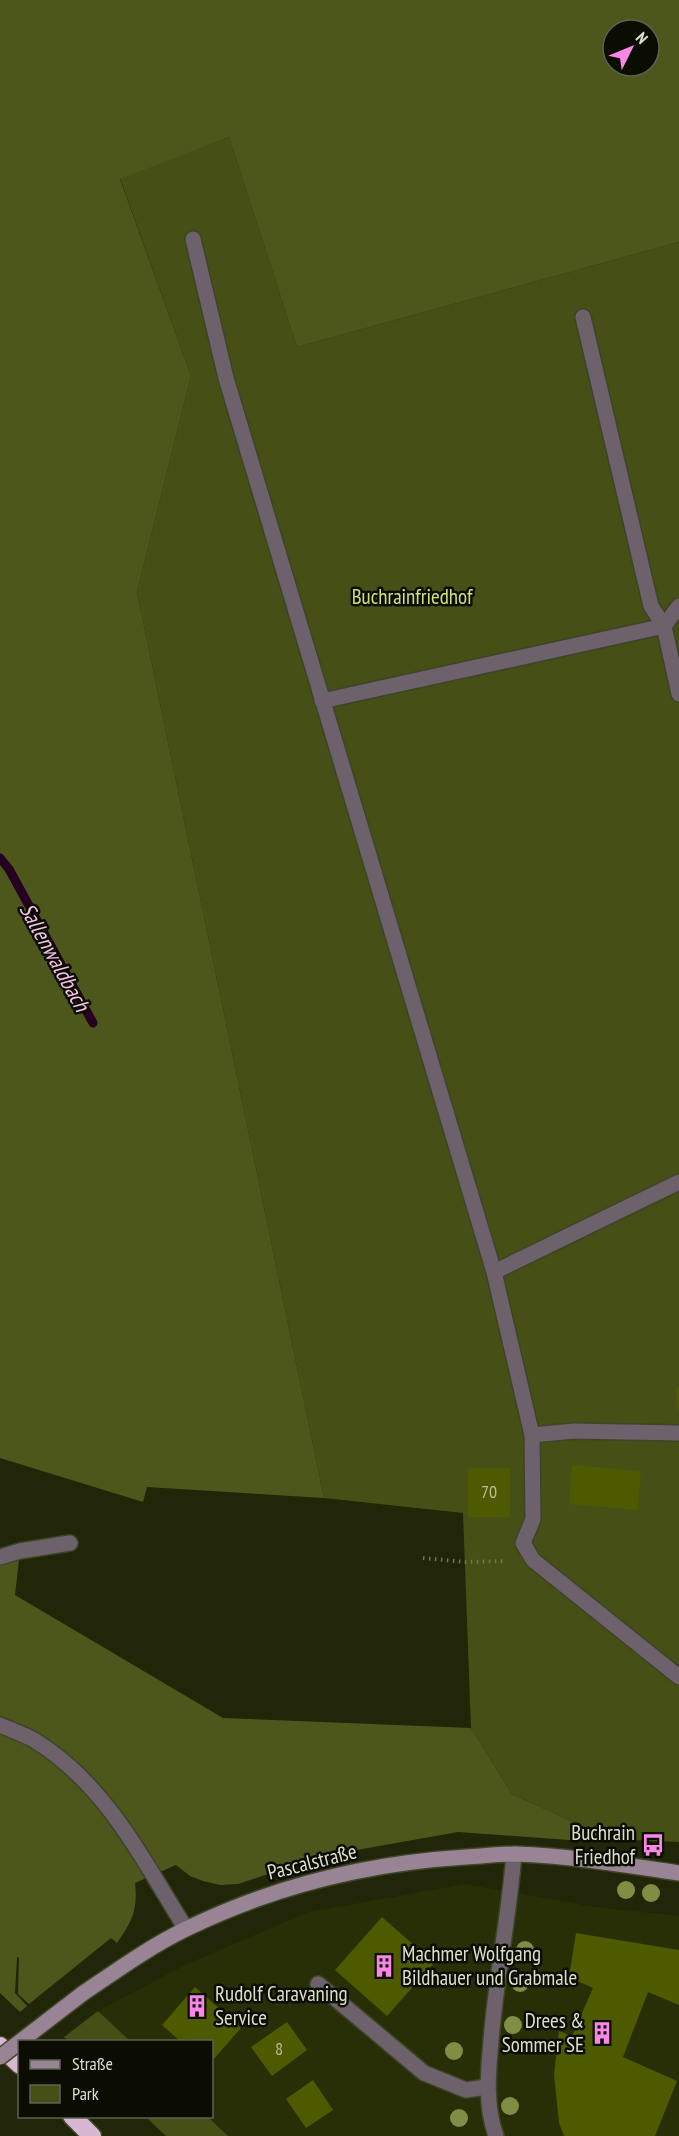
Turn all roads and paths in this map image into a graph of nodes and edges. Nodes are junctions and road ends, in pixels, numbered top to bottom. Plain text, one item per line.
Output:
1 (193, 239) dead end
2 (583, 317) dead end
3 (679, 606) edge
4 (663, 626) junction
5 (679, 694) edge
6 (322, 701) junction
7 (679, 1182) edge
8 (494, 1272) junction
9 (679, 1433) edge
10 (531, 1435) junction
11 (70, 1543) dead end
12 (0, 1557) edge
13 (423, 1558) dead end
14 (533, 1560) junction
15 (679, 1677) edge
16 (0, 1725) edge
17 (514, 1854) junction
18 (679, 1874) edge
19 (186, 1929) junction
20 (318, 1984) dead end
21 (22, 2040) edge
22 (18, 2043) edge
23 (0, 2046) edge
24 (0, 2057) edge
25 (18, 2063) edge
26 (487, 2086) junction
27 (74, 2118) edge
28 (92, 2136) edge
29 (496, 2136) edge

1 - 6 street
2 - 4 street
3 - 4 street
4 - 5 street
4 - 6 street
6 - 8 street
7 - 8 street
8 - 10 street
9 - 10 street
10 - 14 street
11 - 12 street
13 - 14 path
14 - 15 street
16 - 19 street
17 - 18 street, Pascalstraße
17 - 19 street, Pascalstraße
17 - 26 street
19 - 21 street, Pascalstraße, bridge
20 - 26 street
22 - 24 street, Pascalstraße, bridge
23 - 25 highway
26 - 29 street
27 - 28 highway

